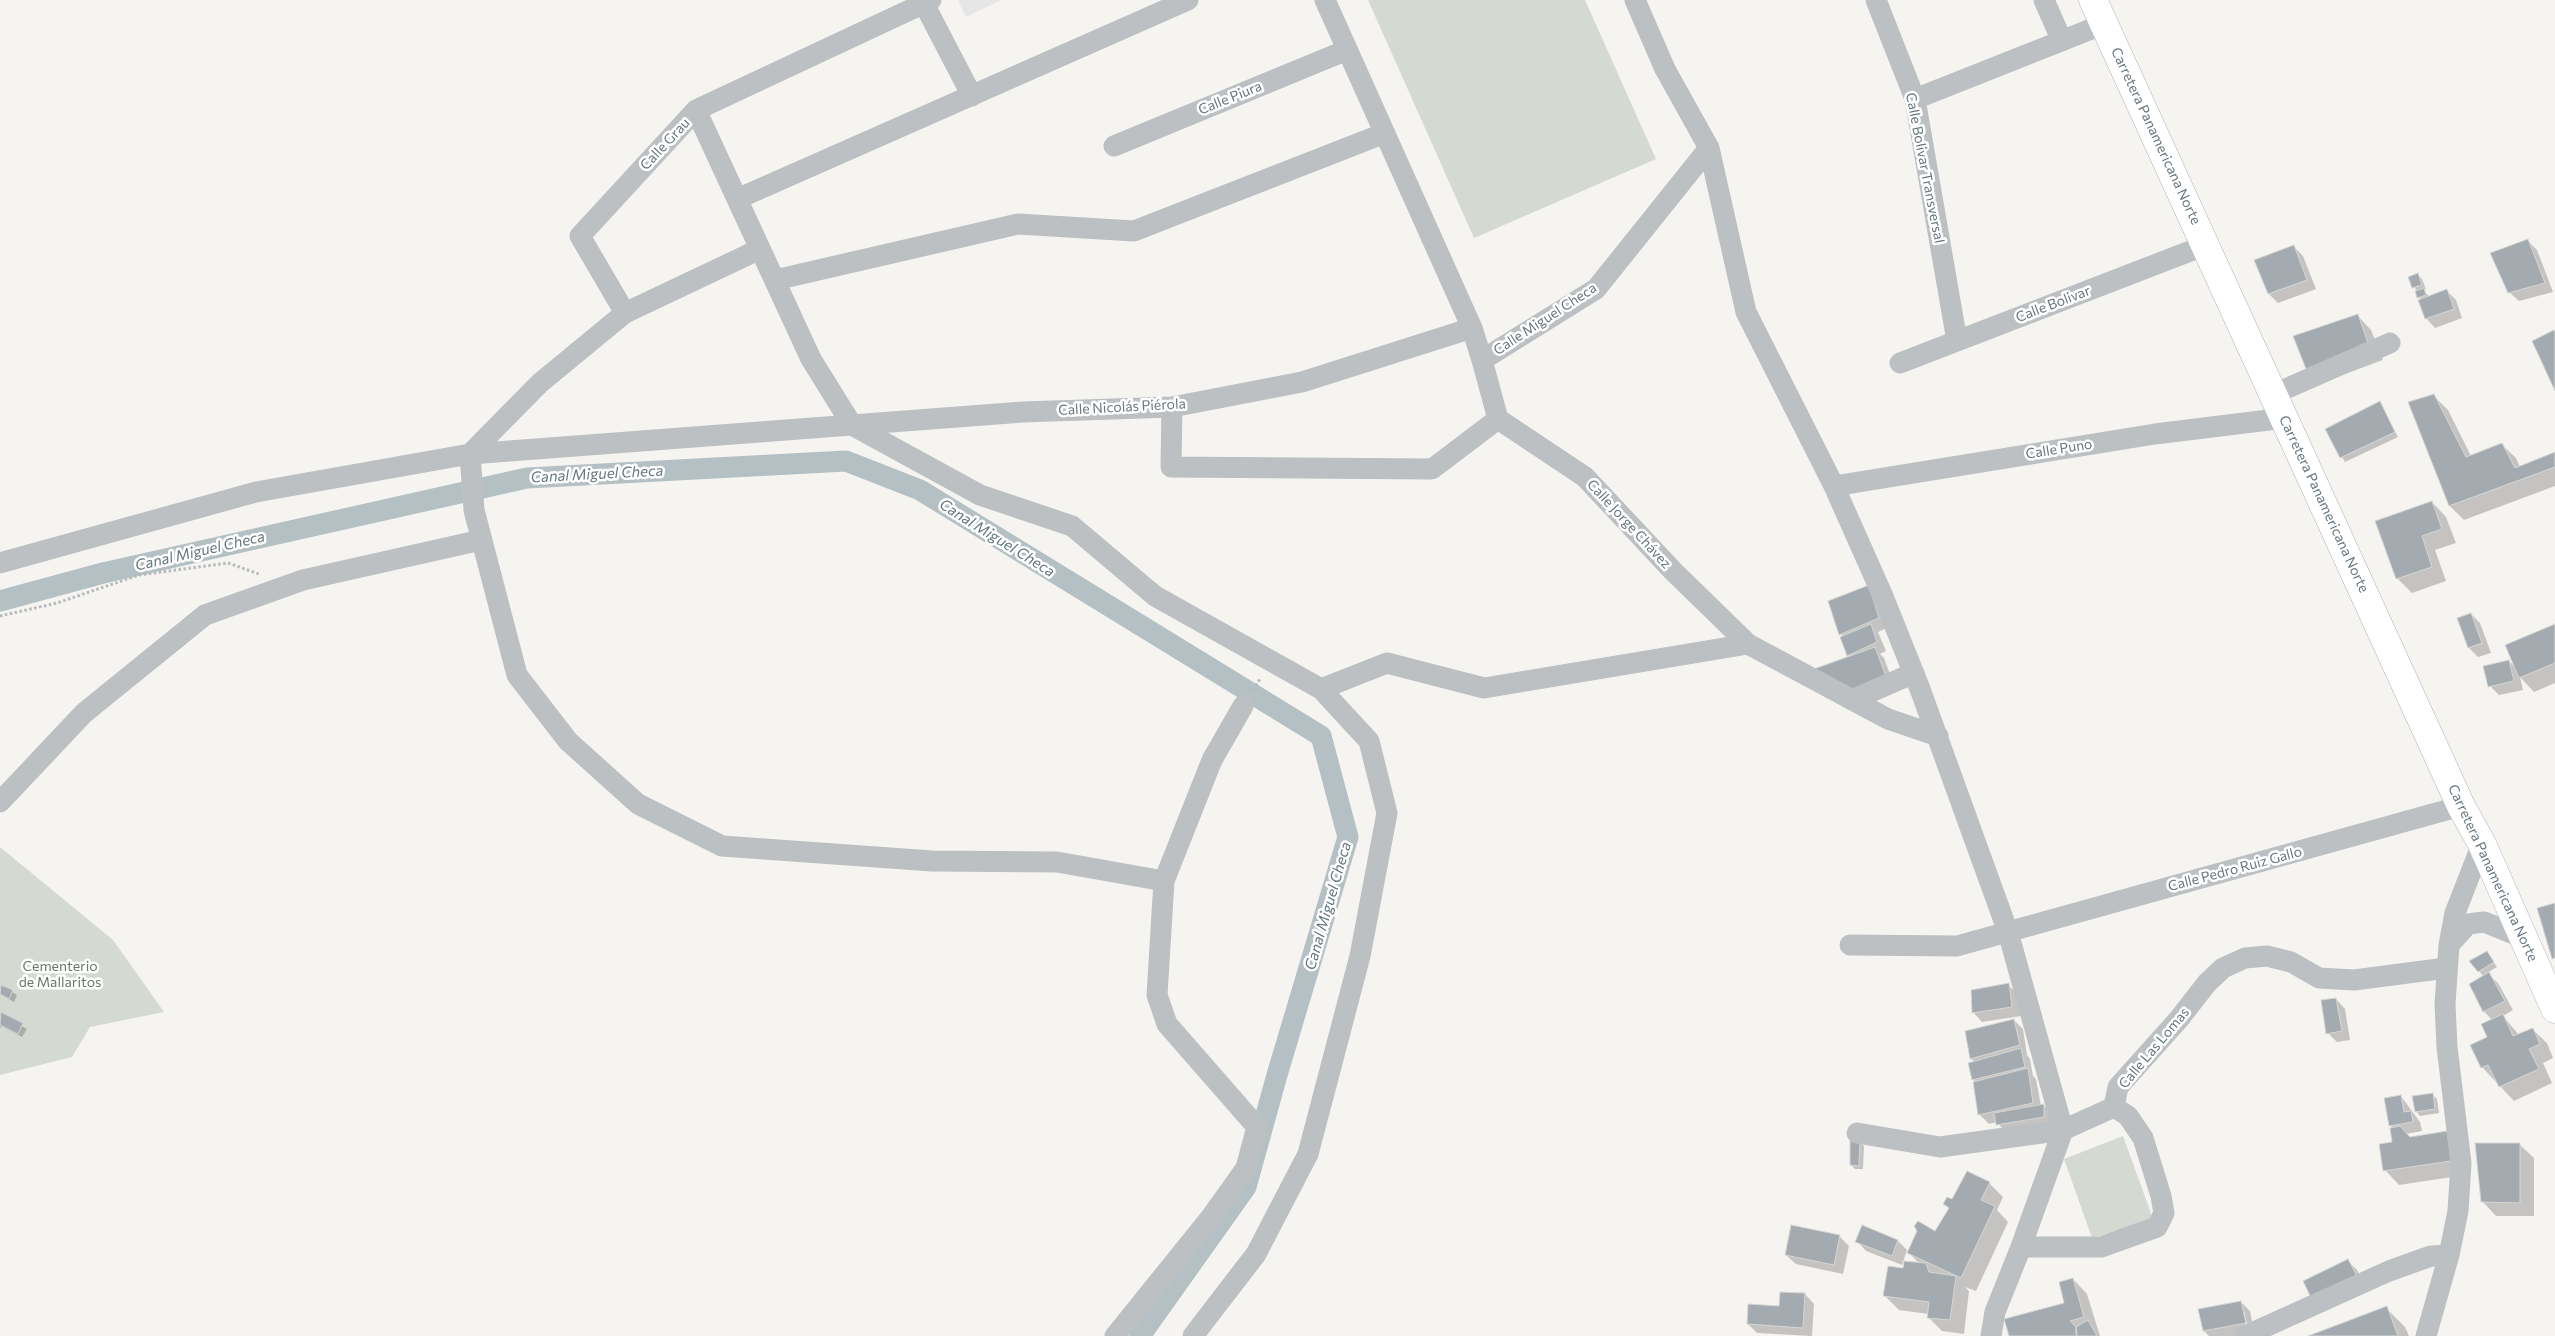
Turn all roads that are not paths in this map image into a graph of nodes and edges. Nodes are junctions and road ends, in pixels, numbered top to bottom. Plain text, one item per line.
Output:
1 (1188, 0) edge
2 (1325, 0) edge
3 (1635, 0) edge
4 (1876, 0) edge
5 (2044, 0) edge
6 (925, 1) edge
7 (2099, 12) edge
8 (2062, 41) junction
9 (1347, 50) junction
10 (972, 96) junction
11 (1915, 99) junction
12 (696, 110) junction
13 (1385, 133) junction
14 (1114, 146) dead end
15 (1709, 148) junction
16 (737, 199) junction
17 (2206, 245) junction
18 (760, 248) junction
19 (775, 280) junction
20 (625, 313) junction
21 (1472, 328) junction
22 (1957, 341) junction
23 (2390, 343) dead end
24 (1482, 360) junction
25 (1900, 363) dead end
26 (2280, 406) junction
27 (1172, 407) junction
28 (1498, 420) junction
29 (852, 425) junction
30 (470, 454) junction
31 (1834, 486) junction
32 (481, 540) junction
33 (0, 563) edge
34 (1748, 644) junction
35 (1917, 681) junction
36 (1321, 689) junction
37 (1852, 700) junction
38 (1243, 706) road end
39 (1888, 719) junction
40 (1938, 736) junction
41 (0, 802) edge
42 (2461, 806) junction
43 (2482, 844) junction
44 (1164, 881) junction
45 (2008, 932) junction
46 (2524, 938) junction
47 (1850, 945) dead end
48 (2449, 945) junction
49 (2446, 968) junction
50 (2555, 1009) edge
51 (2114, 1107) junction
52 (2063, 1130) junction
53 (1857, 1133) dead end
54 (2021, 1248) junction
55 (2449, 1255) junction
56 (1114, 1336) edge
57 (1193, 1336) edge
58 (1991, 1336) edge
59 (2245, 1336) edge
60 (2426, 1336) edge

1 - 10 street
2 - 9 street
3 - 15 street
4 - 11 street, Calle Bolivar Transversal
5 - 8 street
6 - 10 street
6 - 12 street, Calle Grau
7 - 8 street
7 - 17 highway, Carretera Panamericana Norte
8 - 11 street
9 - 13 street
9 - 14 street, Calle Piura
10 - 16 street
11 - 22 street, Calle Bolivar Transversal
12 - 16 street
12 - 20 street, Calle Grau
13 - 19 street
13 - 21 street
15 - 24 street, Calle Miguel Checa
15 - 31 street
16 - 18 street
17 - 22 street, Calle Bolivar
17 - 26 highway, Carretera Panamericana Norte
18 - 19 street
18 - 20 street
19 - 29 street
20 - 30 street
21 - 24 street
21 - 27 street, Calle Nicolás Piérola
22 - 25 street, Calle Bolivar
23 - 26 street, Calle Puno
24 - 28 street, Calle Miguel Checa
26 - 31 street, Calle Puno
26 - 42 highway, Carretera Panamericana Norte
27 - 28 street
27 - 29 street, Calle Nicolás Piérola
28 - 34 street, Calle Jorge Chávez
29 - 30 street, Calle Nicolás Piérola
29 - 36 street
30 - 32 street
30 - 33 street, Calle Nicolás Piérola
31 - 35 street
32 - 41 street
32 - 44 street
34 - 36 street
34 - 37 street, Calle Jorge Chávez
35 - 37 street
35 - 39 street
35 - 40 street
36 - 57 street
37 - 39 street, Calle Jorge Chávez
38 - 44 street
39 - 40 street, Calle Jorge Chávez
40 - 45 street
42 - 43 highway, Carretera Panamericana Norte
42 - 45 street, Calle Pedro Ruiz Gallo
43 - 46 highway, Carretera Panamericana Norte
43 - 48 street
44 - 56 street
45 - 47 street, Calle Pedro Ruiz Gallo
45 - 52 street
46 - 48 street
46 - 50 highway, Carretera Panamericana Norte
48 - 49 street
49 - 51 street, Calle Las Lomas
49 - 55 street
51 - 52 street, Calle Las Lomas
51 - 54 street
52 - 53 street, Calle Las Lomas
52 - 54 street
54 - 58 street
55 - 59 street
55 - 60 street

